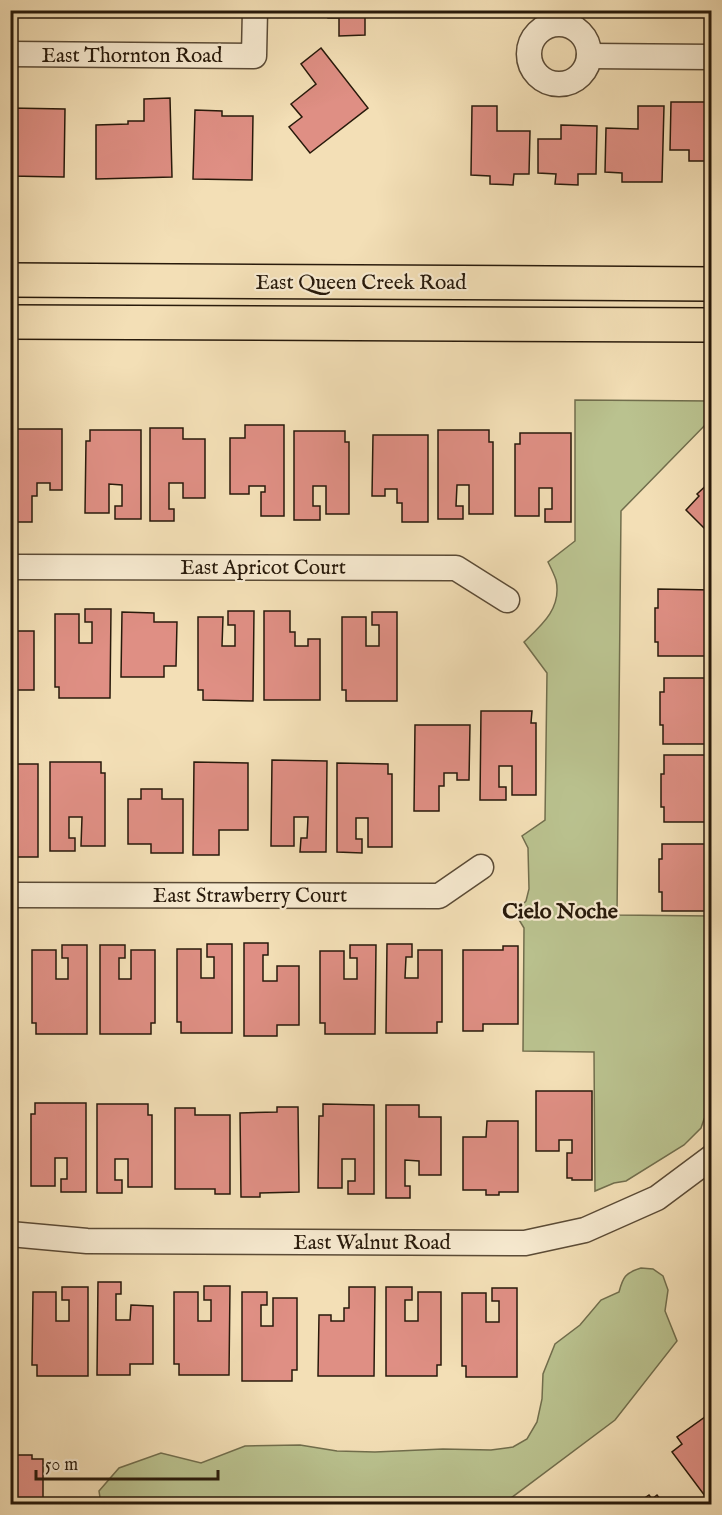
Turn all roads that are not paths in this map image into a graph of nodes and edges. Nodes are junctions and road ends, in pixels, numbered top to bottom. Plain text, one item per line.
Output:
1 (255, 10) edge
2 (10, 54) edge
3 (589, 56) dead end
4 (711, 57) edge
5 (10, 280) edge
6 (711, 284) edge
7 (10, 322) edge
8 (711, 325) edge
9 (10, 567) edge
10 (507, 600) dead end
11 (481, 867) dead end
12 (10, 895) edge
13 (711, 1157) edge
14 (10, 1234) edge

1 - 2 street, East Thornton Road
3 - 4 street
5 - 6 main road, East Queen Creek Road
7 - 8 main road, East Queen Creek Road
9 - 10 street, East Apricot Court
11 - 12 street, East Strawberry Court
13 - 14 street, East Walnut Road

